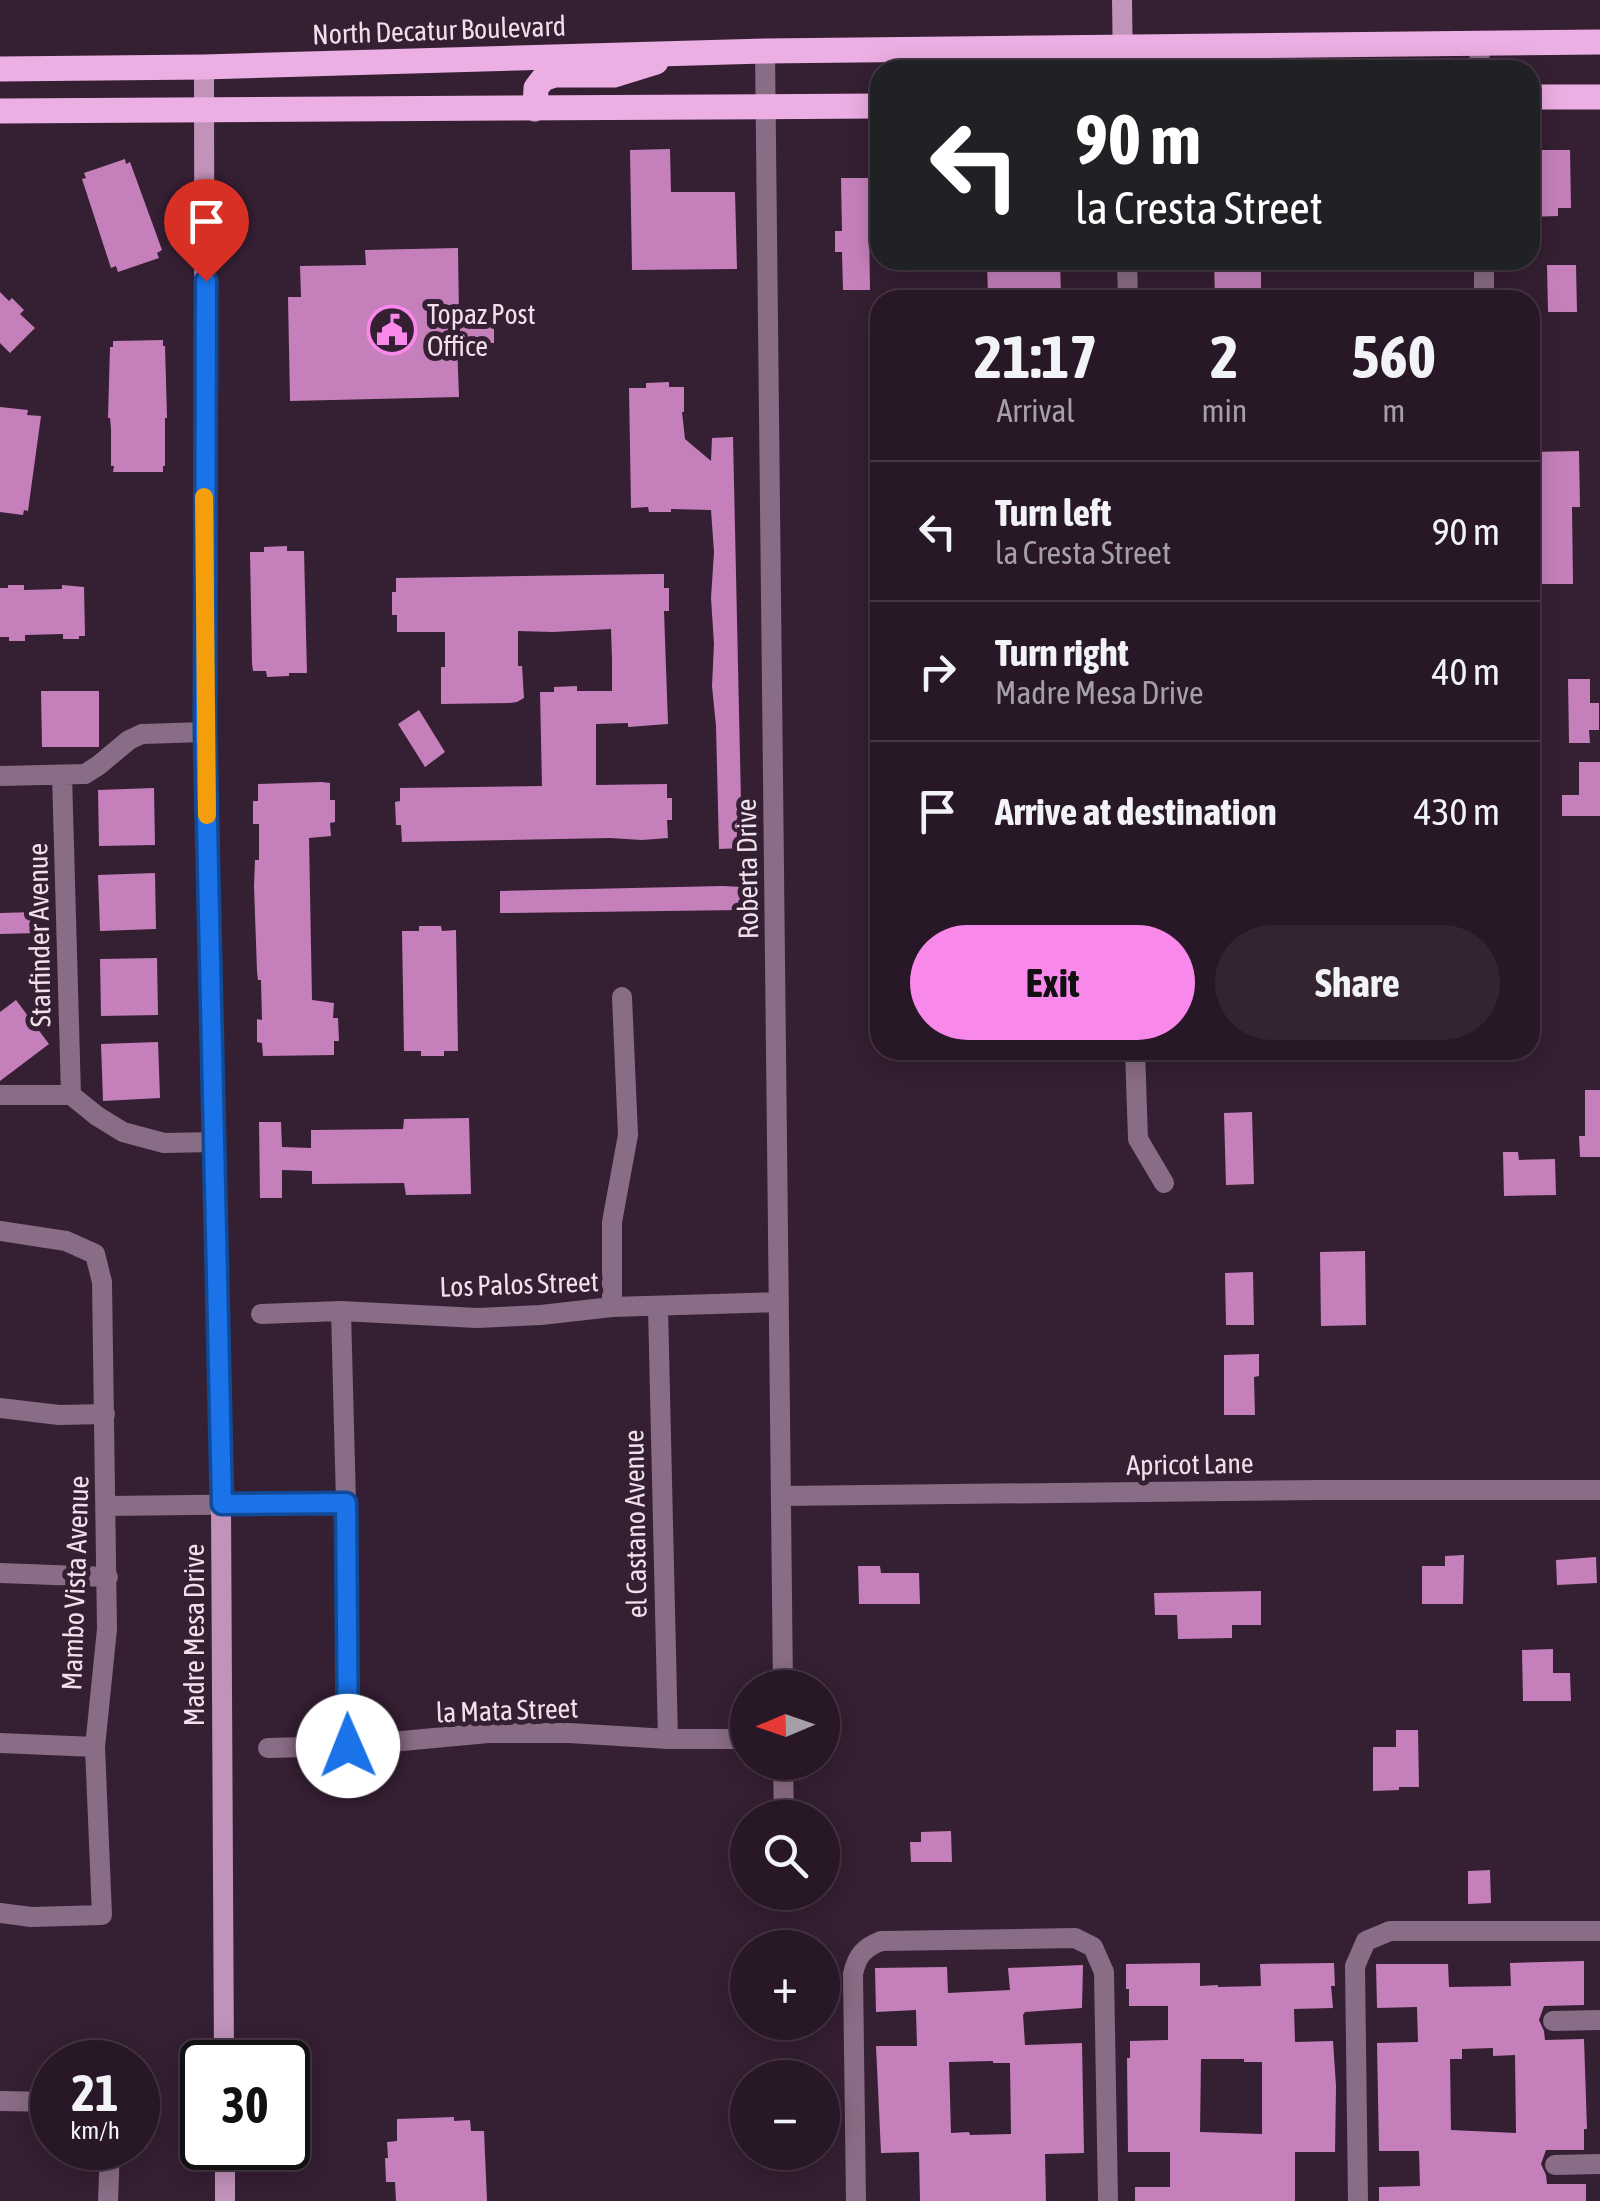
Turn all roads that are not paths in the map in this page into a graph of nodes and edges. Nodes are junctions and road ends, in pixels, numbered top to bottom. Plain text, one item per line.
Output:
1 (1122, 0) edge
2 (1600, 42) edge
3 (1479, 44) junction
4 (765, 51) junction
5 (690, 52) junction
6 (1123, 59) edge
7 (1480, 60) edge
8 (204, 67) junction
9 (0, 70) edge
10 (1600, 96) edge
11 (1540, 98) edge
12 (870, 106) edge
13 (204, 108) junction
14 (766, 108) junction
15 (536, 109) junction
16 (0, 111) edge
17 (205, 732) junction
18 (62, 775) junction
19 (0, 776) edge
20 (622, 997) dead end
21 (1135, 1060) edge
22 (70, 1094) junction
23 (0, 1095) edge
24 (214, 1142) junction
25 (1164, 1183) dead end
26 (0, 1232) edge
27 (778, 1302) junction
28 (658, 1307) junction
29 (612, 1308) junction
30 (340, 1311) junction
31 (261, 1314) dead end
32 (0, 1408) edge
33 (105, 1414) junction
34 (1600, 1490) edge
35 (781, 1496) junction
36 (346, 1503) junction
37 (222, 1504) junction
38 (107, 1506) junction
39 (0, 1573) edge
40 (108, 1577) junction
41 (783, 1670) edge
42 (730, 1738) edge
43 (668, 1740) junction
44 (0, 1743) edge
45 (348, 1746) junction
46 (95, 1747) junction
47 (268, 1748) dead end
48 (0, 1913) edge
49 (1600, 1931) edge
50 (1600, 2020) edge
51 (1553, 2021) dead end
52 (224, 2040) edge
53 (0, 2101) edge
54 (30, 2102) edge
55 (1600, 2164) edge
56 (1555, 2165) dead end
57 (109, 2170) edge
58 (224, 2170) edge
59 (108, 2201) edge
60 (225, 2201) edge
61 (856, 2201) edge
62 (1108, 2201) edge
63 (1358, 2201) edge

1 - 6 street
2 - 3 main road, North Decatur Boulevard
3 - 6 main road, North Decatur Boulevard
3 - 7 street
4 - 5 main road, North Decatur Boulevard
4 - 6 main road, North Decatur Boulevard
4 - 14 street, Roberta Drive
5 - 8 main road, North Decatur Boulevard
5 - 15 main road
8 - 9 main road, North Decatur Boulevard
8 - 13 street, Madre Mesa Drive
10 - 11 main road
12 - 14 main road
13 - 15 main road
13 - 16 main road
13 - 17 street, Madre Mesa Drive
14 - 15 main road
14 - 27 street, Roberta Drive
17 - 18 street
17 - 24 street, Madre Mesa Drive
18 - 19 street
18 - 22 street, Starfinder Avenue
20 - 29 street
21 - 25 street
22 - 23 street
22 - 24 street
24 - 37 street, Madre Mesa Drive
26 - 33 street, Mambo Vista Avenue
27 - 28 street, Los Palos Street
27 - 35 street, Roberta Drive
28 - 29 street, Los Palos Street
28 - 43 street, el Castano Avenue
29 - 30 street, Los Palos Street
30 - 31 street, Los Palos Street
30 - 36 street
32 - 33 street
33 - 38 street, Mambo Vista Avenue
34 - 35 street, Apricot Lane
35 - 41 street, Roberta Drive
36 - 37 street
36 - 45 street
37 - 38 street
37 - 52 street, Madre Mesa Drive
38 - 40 street, Mambo Vista Avenue
39 - 40 street
40 - 46 street, Mambo Vista Avenue
42 - 43 street, la Mata Street
43 - 45 street, la Mata Street
44 - 46 street
45 - 47 street, la Mata Street
46 - 48 street, Mambo Vista Avenue
49 - 63 street
50 - 51 street
53 - 54 street
55 - 56 street
57 - 59 street
58 - 60 street
61 - 62 street

